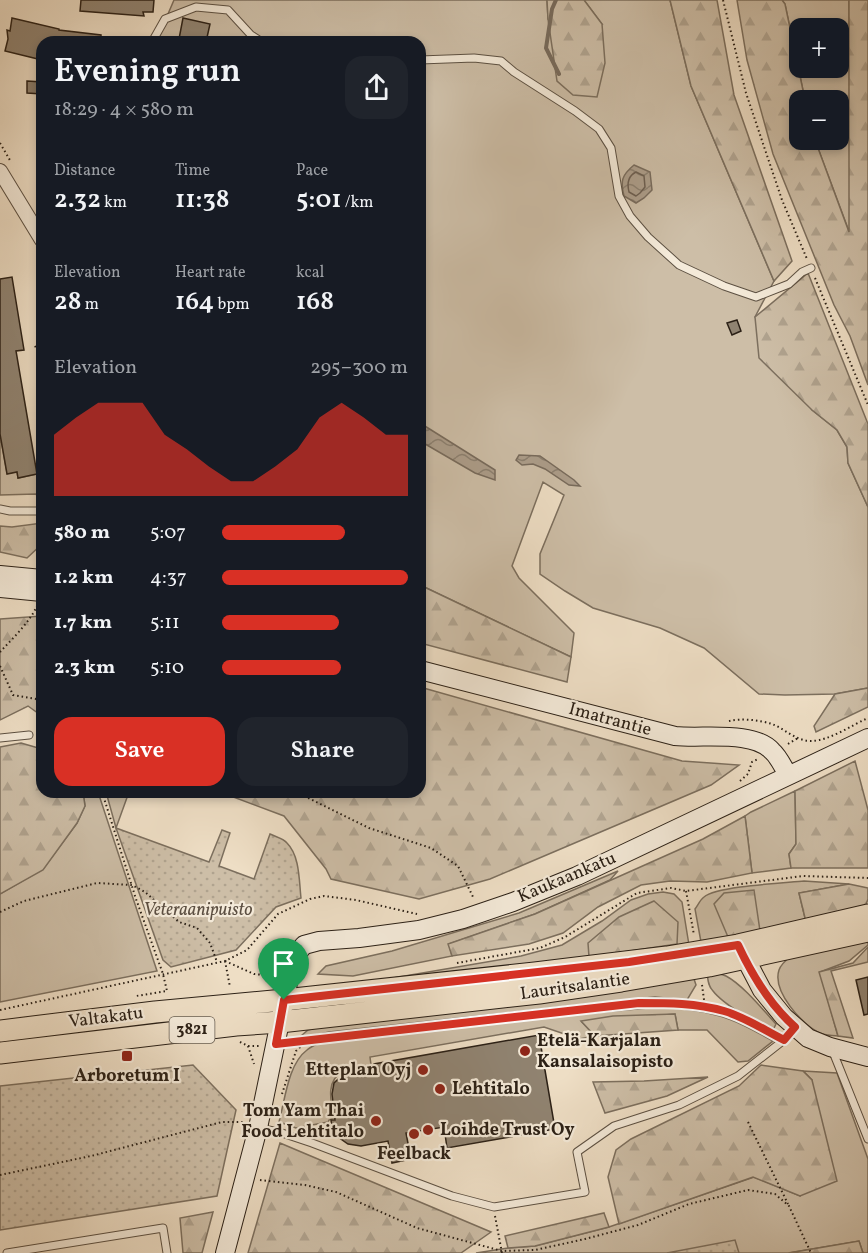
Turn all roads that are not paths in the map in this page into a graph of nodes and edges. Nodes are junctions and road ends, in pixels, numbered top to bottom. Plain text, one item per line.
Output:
1 (155, 36) edge
2 (253, 36) edge
3 (426, 60) edge
4 (0, 171) edge
5 (36, 230) edge
6 (811, 268) road end
7 (0, 509) edge
8 (36, 511) edge
9 (0, 575) edge
10 (36, 578) edge
11 (0, 588) edge
12 (36, 595) edge
13 (426, 672) edge
14 (29, 735) dead end
15 (0, 738) edge
16 (868, 738) edge
17 (788, 775) junction
18 (868, 915) edge
19 (868, 931) edge
20 (741, 951) junction
21 (284, 1000) junction
22 (280, 1022) junction
23 (0, 1031) edge
24 (789, 1033) junction
25 (830, 1047) junction
26 (0, 1053) edge
27 (868, 1057) edge
28 (250, 1125) junction
29 (868, 1139) edge
30 (7, 1253) edge
31 (167, 1253) edge
32 (225, 1253) edge

1 - 2 lane
3 - 6 lane
4 - 5 street
7 - 8 lane
9 - 10 street
11 - 12 street
13 - 17 street, Imatrantie
14 - 15 lane
16 - 17 street, Kaukaankatu
17 - 21 street, Kaukaankatu
18 - 20 main road, Lauritsalantie / 3821
19 - 20 main road, Lauritsalantie / 3821
20 - 21 main road, Lauritsalantie / 3821
20 - 22 main road, Lauritsalantie / 3821
20 - 24 street
21 - 22 street, Kaukaankatu
21 - 23 main road, Valtakatu / 3821
22 - 26 main road, Valtakatu / 3821
22 - 28 street, Kaukaankatu
24 - 25 street
24 - 28 lane
25 - 27 street
25 - 29 lane
28 - 32 street, Kaukaankatu
30 - 31 lane

